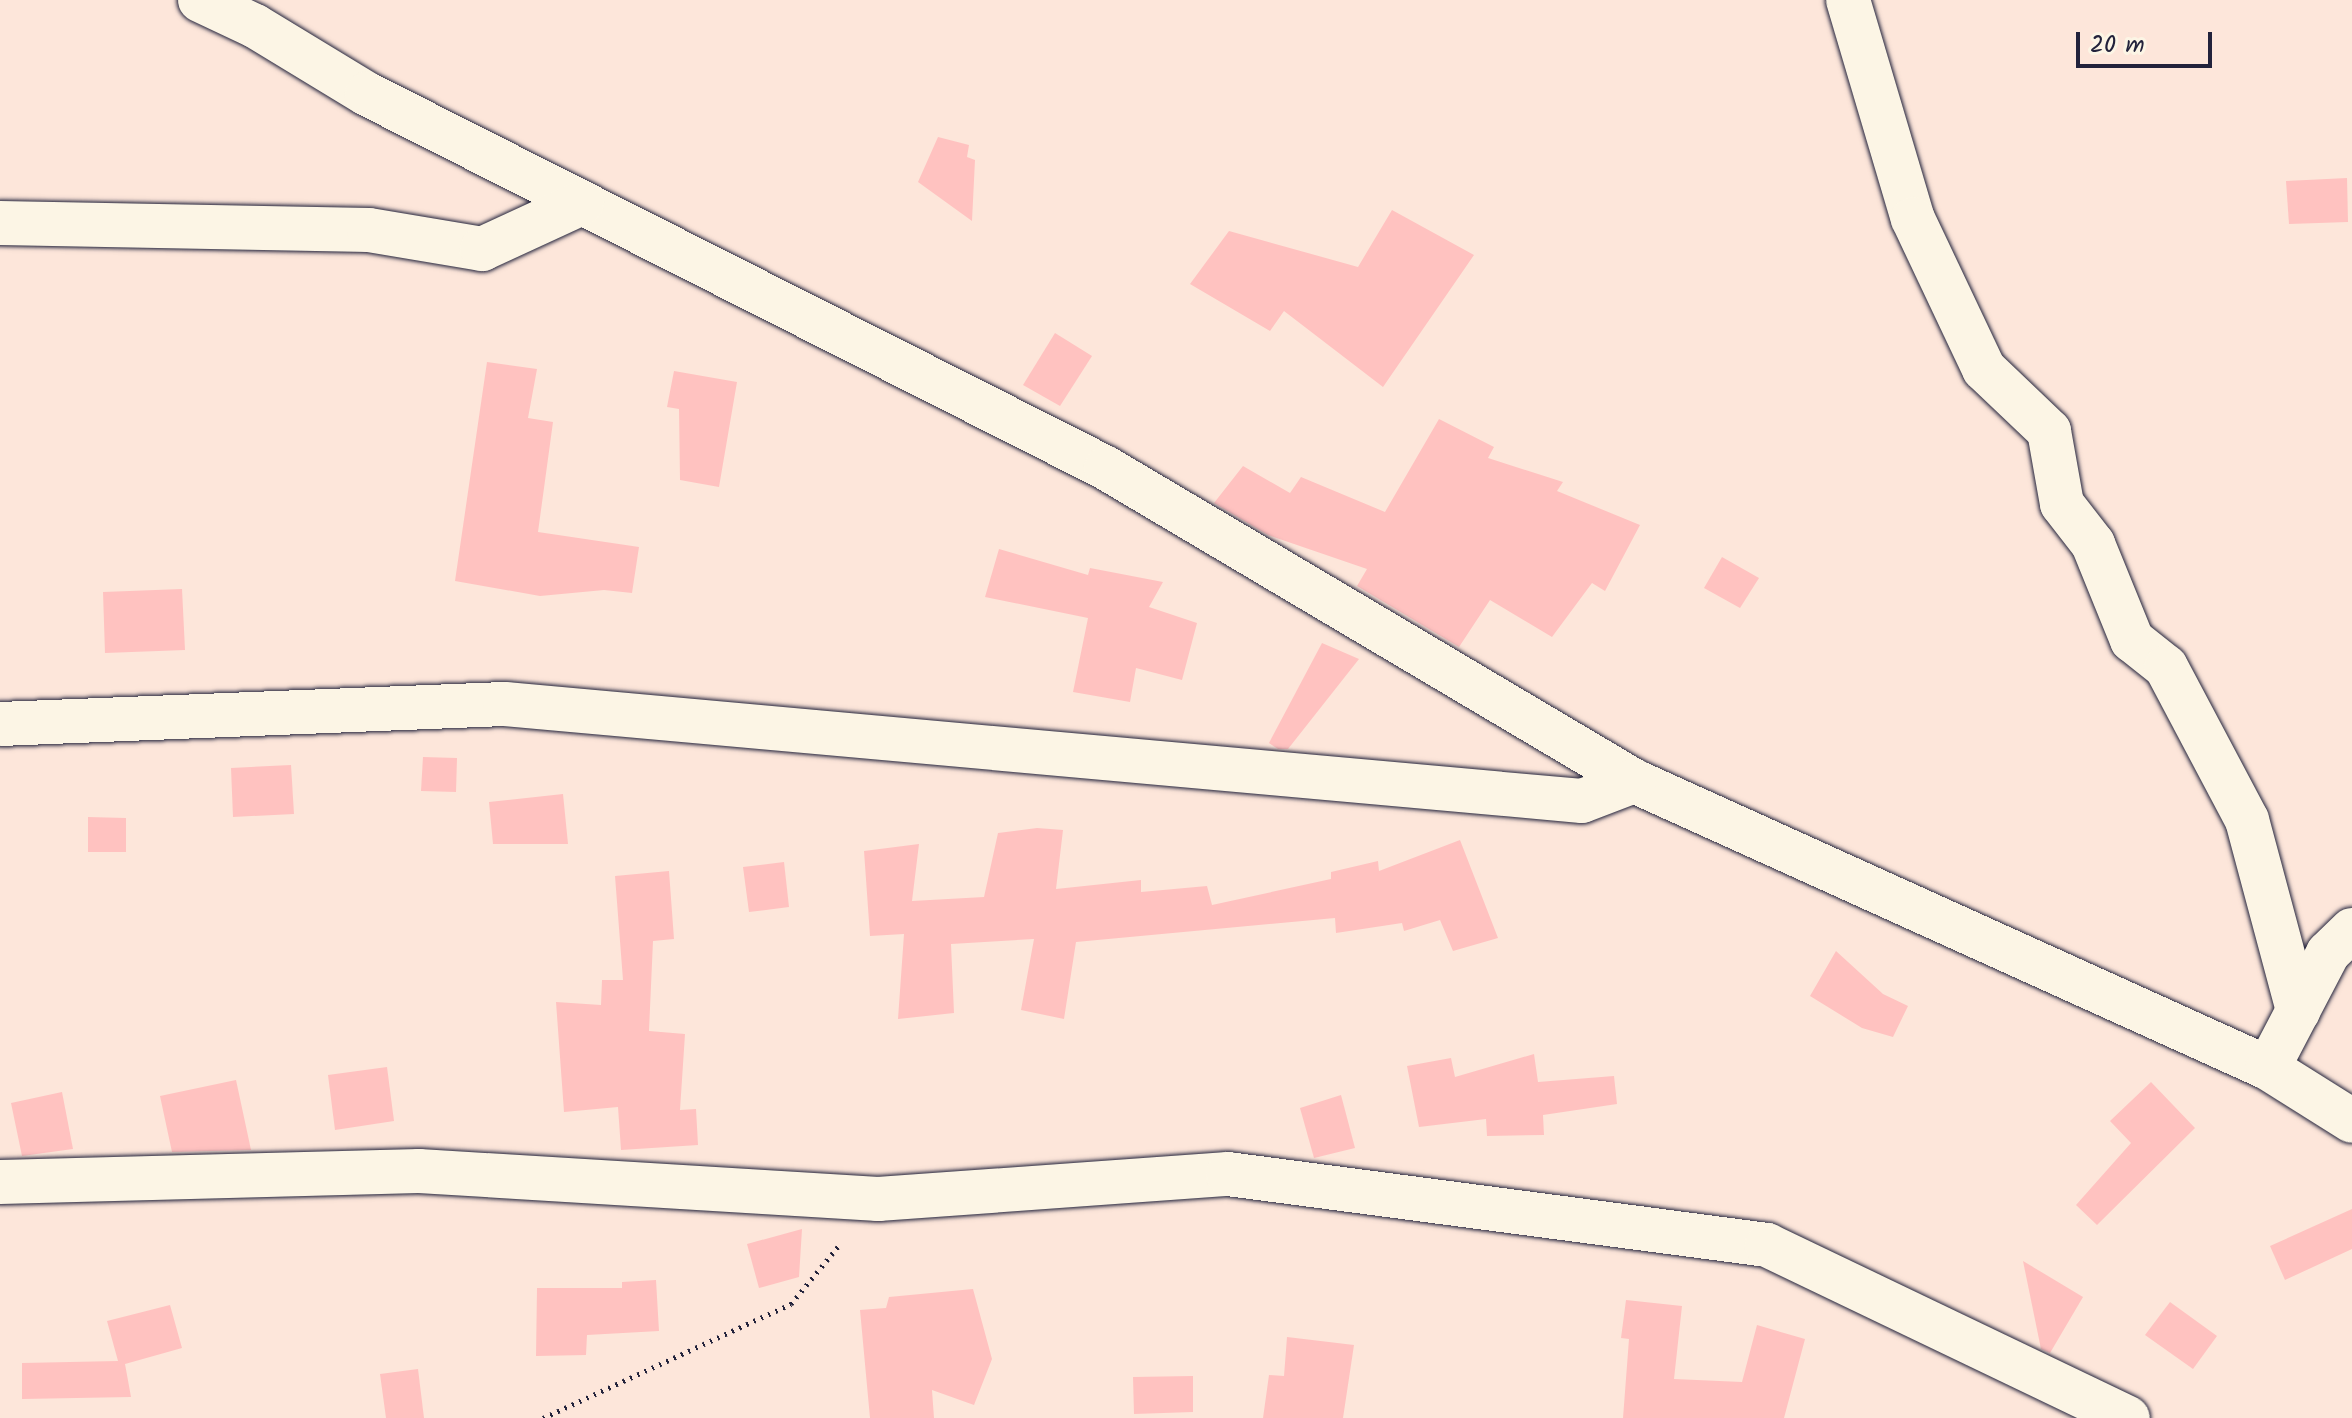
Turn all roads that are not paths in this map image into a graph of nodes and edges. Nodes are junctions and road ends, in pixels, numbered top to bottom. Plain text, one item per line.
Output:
1 (200, 0) edge
2 (1848, 0) edge
3 (582, 203) junction
4 (0, 223) edge
5 (0, 724) edge
6 (1634, 781) junction
7 (2352, 930) edge
8 (2298, 1011) junction
9 (2268, 1068) junction
10 (2352, 1121) edge
11 (0, 1182) edge
12 (2128, 1418) edge

1 - 3 street
2 - 8 street
3 - 4 street
3 - 6 street
5 - 6 street
6 - 9 street
7 - 8 street
8 - 9 street
9 - 10 street
11 - 12 street

